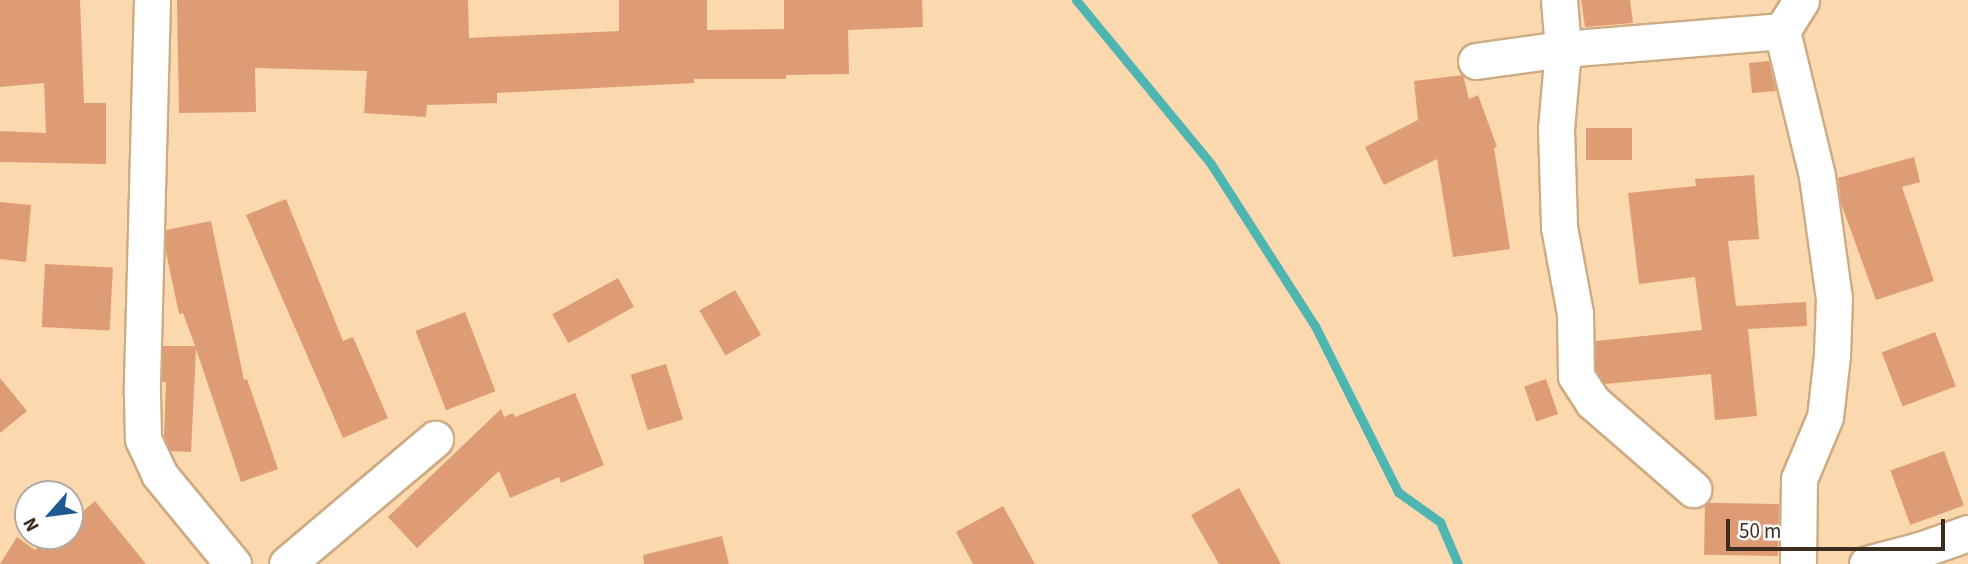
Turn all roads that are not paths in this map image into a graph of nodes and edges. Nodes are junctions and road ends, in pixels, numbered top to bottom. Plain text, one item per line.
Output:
1 (152, 0) edge
2 (1559, 0) edge
3 (1801, 0) edge
4 (1783, 31) junction
5 (1563, 49) junction
6 (1476, 61) dead end
7 (435, 439) dead end
8 (1693, 489) dead end
9 (1968, 533) edge
10 (233, 564) edge
11 (287, 564) edge
12 (1798, 564) edge
13 (1867, 564) edge

1 - 10 street
2 - 5 street
3 - 4 street
4 - 5 street
4 - 12 street
5 - 6 street
5 - 8 street
7 - 11 street
9 - 13 street

